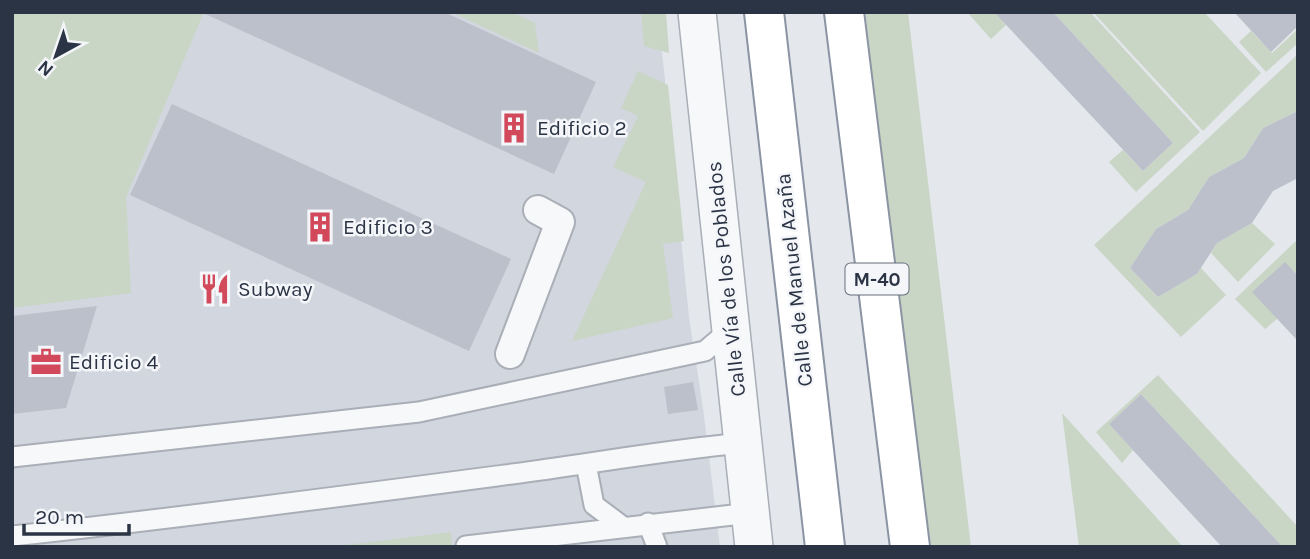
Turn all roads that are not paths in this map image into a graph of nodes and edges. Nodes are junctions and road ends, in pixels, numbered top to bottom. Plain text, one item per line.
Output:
1 (697, 12) edge
2 (764, 12) edge
3 (844, 12) edge
4 (538, 211) dead end
5 (724, 348) junction
6 (510, 354) dead end
7 (743, 443) junction
8 (12, 457) edge
9 (586, 464) junction
10 (648, 523) junction
11 (622, 526) junction
12 (752, 530) edge
13 (12, 536) edge
14 (466, 546) edge
15 (657, 547) edge
16 (825, 547) edge
17 (910, 547) edge

1 - 5 street, Calle Vía de los Poblados
2 - 16 highway, Calle de Manuel Azaña
3 - 17 highway, M-40
4 - 6 street
5 - 7 street, Calle Vía de los Poblados
5 - 8 lane
7 - 9 lane
7 - 12 street, Calle Vía de los Poblados
9 - 11 lane
9 - 13 lane
10 - 11 lane
10 - 12 lane
10 - 15 lane
11 - 14 lane

